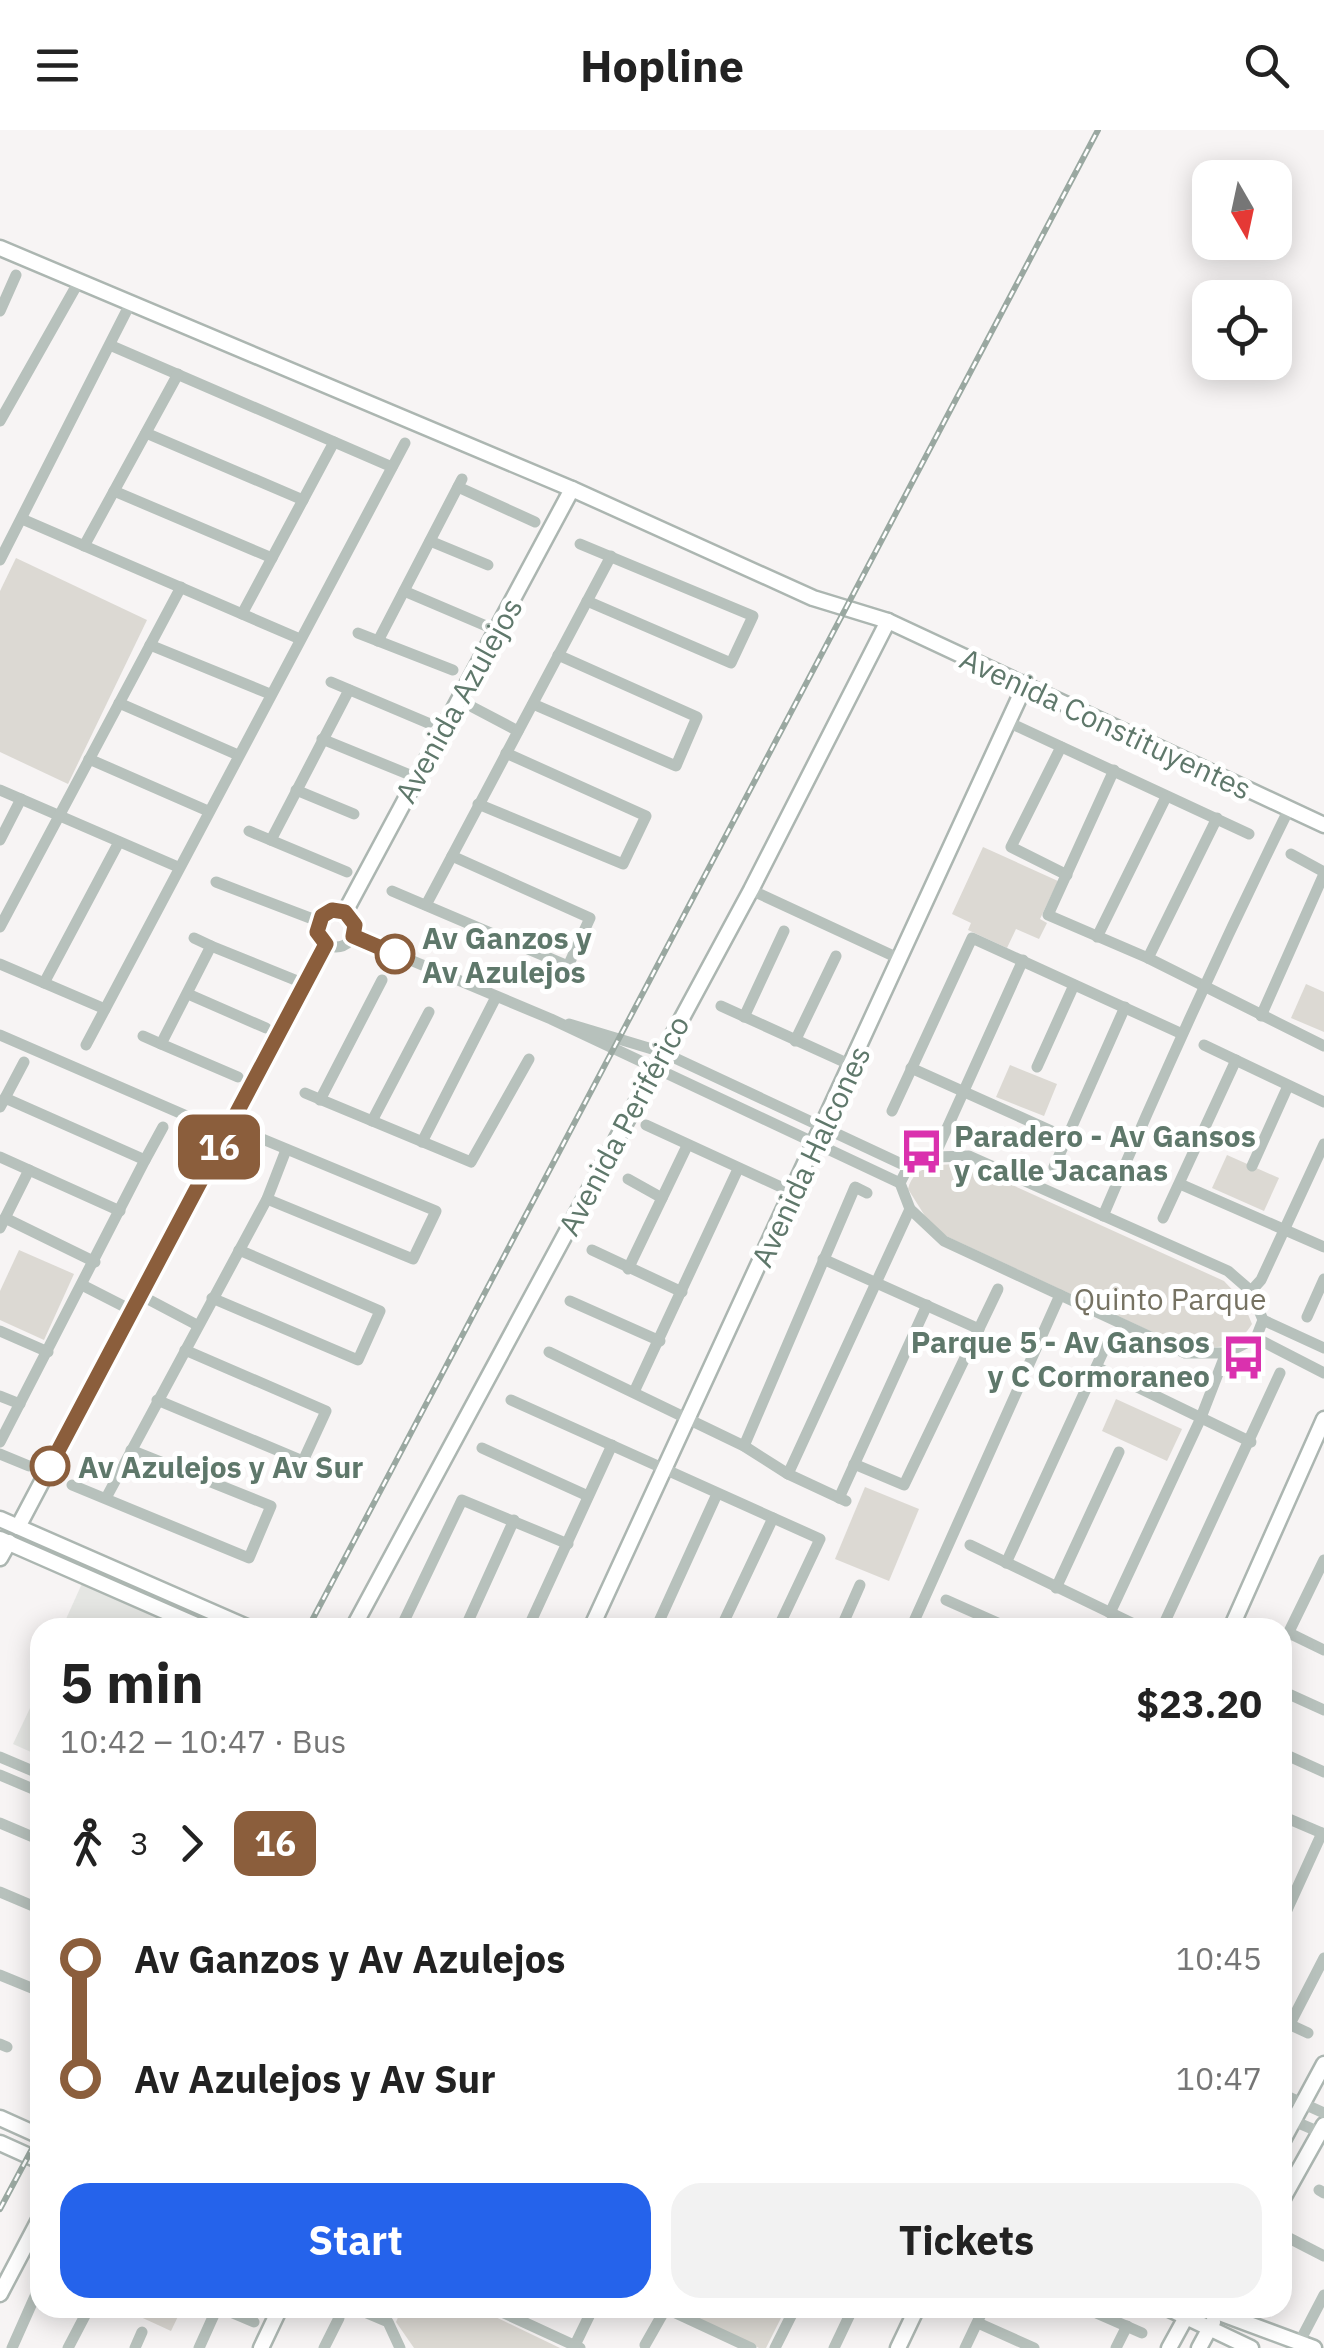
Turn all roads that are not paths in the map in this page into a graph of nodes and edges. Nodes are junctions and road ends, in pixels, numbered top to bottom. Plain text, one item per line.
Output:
1 (0, 248) edge
2 (16, 274) dead end
3 (78, 282) junction
4 (2, 303) edge
5 (128, 308) dead end
6 (112, 346) junction
7 (178, 374) junction
8 (0, 421) edge
9 (146, 433) junction
10 (334, 442) junction
11 (404, 443) dead end
12 (392, 466) junction
13 (572, 489) junction
14 (114, 492) junction
15 (303, 500) junction
16 (22, 518) junction
17 (535, 522) dead end
18 (430, 541) junction
19 (580, 544) dead end
20 (84, 546) junction
21 (611, 556) junction
22 (272, 558) junction
23 (0, 560) edge
24 (488, 565) dead end
25 (181, 587) junction
26 (404, 592) junction
27 (588, 602) junction
28 (242, 614) junction
29 (888, 621) junction
30 (491, 628) junction
31 (358, 632) dead end
32 (300, 638) junction
33 (378, 641) junction
34 (150, 645) junction
35 (558, 655) junction
36 (453, 670) dead end
37 (331, 682) dead end
38 (1026, 683) junction
39 (349, 690) junction
40 (270, 694) junction
41 (119, 703) junction
42 (466, 704) junction
43 (533, 704) junction
44 (428, 723) dead end
45 (1014, 725) junction
46 (518, 731) junction
47 (322, 739) junction
48 (1061, 747) junction
49 (506, 753) junction
50 (238, 755) junction
51 (89, 759) junction
52 (1114, 770) junction
53 (415, 776) junction
54 (0, 790) edge
55 (296, 790) junction
56 (1166, 798) junction
57 (22, 800) junction
58 (478, 804) junction
59 (1289, 809) junction
60 (208, 811) junction
61 (354, 814) dead end
62 (59, 816) junction
63 (1217, 818) junction
64 (1324, 824) edge
65 (249, 831) dead end
66 (1249, 834) dead end
67 (0, 840) edge
68 (271, 840) junction
69 (120, 842) junction
70 (1292, 854) dead end
71 (452, 856) junction
72 (178, 867) junction
73 (347, 872) dead end
74 (1324, 873) edge
75 (1067, 876) junction
76 (216, 882) dead end
77 (392, 890) dead end
78 (751, 890) junction
79 (426, 905) junction
80 (345, 912) junction
81 (318, 921) junction
82 (0, 927) edge
83 (784, 931) dead end
84 (353, 936) junction
85 (1097, 937) junction
86 (194, 938) dead end
87 (326, 944) junction
88 (211, 946) junction
89 (836, 956) dead end
90 (1148, 958) junction
91 (900, 959) junction
92 (1023, 960) junction
93 (0, 964) edge
94 (382, 980) dead end
95 (44, 983) junction
96 (306, 984) junction
97 (1201, 984) junction
98 (1074, 985) junction
99 (188, 994) junction
100 (496, 997) junction
101 (722, 1006) dead end
102 (1125, 1007) junction
103 (105, 1009) junction
104 (429, 1012) dead end
105 (1261, 1016) junction
106 (744, 1017) junction
107 (266, 1028) dead end
108 (1180, 1033) junction
109 (0, 1035) edge
110 (143, 1036) dead end
111 (795, 1040) junction
112 (161, 1044) junction
113 (86, 1045) dead end
114 (1204, 1046) dead end
115 (1324, 1046) edge
116 (624, 1048) junction
117 (662, 1052) junction
118 (529, 1059) dead end
119 (1236, 1060) junction
120 (24, 1062) dead end
121 (851, 1065) junction
122 (1038, 1067) dead end
123 (910, 1068) junction
124 (652, 1069) junction
125 (238, 1077) dead end
126 (1288, 1086) junction
127 (305, 1092) dead end
128 (964, 1092) junction
129 (320, 1100) junction
130 (2, 1102) edge
131 (1324, 1102) edge
132 (892, 1111) dead end
133 (372, 1121) junction
134 (646, 1126) dead end
135 (163, 1127) dead end
136 (824, 1128) junction
137 (226, 1132) junction
138 (260, 1138) dead end
139 (1068, 1138) junction
140 (422, 1142) junction
141 (1324, 1144) edge
142 (816, 1145) junction
143 (687, 1146) junction
144 (286, 1150) junction
145 (0, 1157) edge
146 (934, 1158) junction
147 (146, 1160) junction
148 (1252, 1166) dead end
149 (908, 1167) junction
150 (1054, 1167) dead end
151 (738, 1169) junction
152 (29, 1170) junction
153 (628, 1179) dead end
154 (900, 1183) junction
155 (1180, 1184) junction
156 (794, 1193) junction
157 (867, 1193) dead end
158 (662, 1198) junction
159 (268, 1199) junction
160 (910, 1210) junction
161 (120, 1212) junction
162 (1102, 1216) junction
163 (1164, 1218) dead end
164 (2, 1223) edge
165 (1284, 1231) junction
166 (1324, 1247) edge
167 (239, 1250) junction
168 (592, 1250) dead end
169 (822, 1259) junction
170 (95, 1262) junction
171 (628, 1269) junction
172 (1324, 1279) edge
173 (875, 1282) junction
174 (84, 1286) junction
175 (998, 1289) dead end
176 (1251, 1291) junction
177 (682, 1292) junction
178 (1060, 1295) junction
179 (212, 1298) junction
180 (149, 1299) junction
181 (570, 1300) dead end
182 (926, 1306) junction
183 (133, 1311) junction
184 (1307, 1316) dead end
185 (1262, 1320) junction
186 (198, 1325) junction
187 (979, 1329) junction
188 (0, 1331) edge
189 (1256, 1338) junction
190 (1108, 1340) dead end
191 (660, 1341) junction
192 (1324, 1348) edge
193 (184, 1350) junction
194 (48, 1352) junction
195 (549, 1352) dead end
196 (1226, 1353) junction
197 (1098, 1368) junction
198 (1280, 1373) dead end
199 (1324, 1373) edge
200 (634, 1392) junction
201 (0, 1396) edge
202 (157, 1400) junction
203 (510, 1400) dead end
204 (20, 1404) junction
205 (688, 1419) junction
206 (1200, 1420) junction
207 (1324, 1420) edge
208 (1320, 1440) edge
209 (0, 1442) edge
210 (1251, 1442) junction
211 (612, 1444) junction
212 (744, 1446) junction
213 (482, 1448) dead end
214 (130, 1450) junction
215 (1119, 1452) dead end
216 (0, 1454) edge
217 (854, 1464) junction
218 (29, 1466) dead end
219 (667, 1469) junction
220 (788, 1474) junction
221 (72, 1484) dead end
222 (717, 1494) junction
223 (588, 1496) junction
224 (106, 1498) junction
225 (774, 1518) junction
226 (0, 1519) edge
227 (514, 1520) junction
228 (18, 1527) junction
229 (4, 1540) edge
230 (568, 1544) junction
231 (970, 1545) dead end
232 (0, 1558) edge
233 (1324, 1560) edge
234 (1006, 1564) junction
235 (860, 1585) dead end
236 (1056, 1588) junction
237 (946, 1600) dead end
238 (1110, 1613) junction
239 (180, 1618) edge
240 (216, 1618) edge
241 (358, 1618) edge
242 (405, 1618) edge
243 (469, 1618) edge
244 (533, 1618) edge
245 (596, 1618) edge
246 (661, 1618) edge
247 (726, 1618) edge
248 (783, 1618) edge
249 (845, 1618) edge
250 (915, 1618) edge
251 (975, 1618) edge
252 (1121, 1618) edge
253 (1167, 1618) edge
254 (1236, 1618) edge
255 (1292, 1626) edge
256 (1292, 1634) edge
257 (1324, 1650) edge
258 (1292, 1696) edge
259 (1324, 1710) edge
260 (0, 1757) edge
261 (1292, 1758) edge
262 (30, 1770) edge
263 (1324, 1772) edge
264 (0, 1775) edge
265 (30, 1788) edge
266 (1292, 1820) edge
267 (0, 1823) edge
268 (1323, 1834) edge
269 (30, 1836) edge
270 (0, 1892) edge
271 (1292, 1900) edge
272 (30, 1905) edge
273 (1324, 1958) edge
274 (0, 1975) edge
275 (30, 1987) edge
276 (1292, 2012) edge
277 (1292, 2025) edge
278 (1308, 2033) dead end
279 (1324, 2064) edge
280 (1292, 2099) edge
281 (1304, 2104) junction
282 (1324, 2113) edge
283 (1292, 2114) edge
284 (0, 2118) edge
285 (1292, 2119) edge
286 (1323, 2130) edge
287 (30, 2132) edge
288 (0, 2143) edge
289 (30, 2157) edge
290 (1292, 2183) edge
291 (30, 2237) edge
292 (1292, 2240) edge
293 (1324, 2256) edge
294 (0, 2294) edge
295 (1324, 2295) edge
296 (30, 2308) edge
297 (84, 2318) edge
298 (214, 2318) edge
299 (244, 2318) edge
300 (275, 2318) edge
301 (339, 2318) dead end
302 (379, 2318) edge
303 (389, 2318) edge
304 (515, 2318) edge
305 (589, 2318) edge
306 (660, 2318) edge
307 (687, 2318) edge
308 (790, 2318) edge
309 (848, 2318) edge
310 (912, 2318) edge
311 (980, 2318) edge
312 (1108, 2318) edge
313 (1186, 2318) edge
314 (1197, 2318) edge
315 (1213, 2318) edge
316 (1242, 2318) edge
317 (254, 2322) dead end
318 (388, 2322) junction
319 (978, 2322) junction
320 (1127, 2326) junction
321 (1210, 2328) junction
322 (142, 2332) dead end
323 (1142, 2334) dead end
324 (1306, 2340) edge
325 (645, 2345) dead end
326 (578, 2347) edge
327 (12, 2348) edge
328 (68, 2348) edge
329 (135, 2348) edge
330 (199, 2348) edge
331 (261, 2348) edge
332 (324, 2348) edge
333 (398, 2348) edge
334 (750, 2348) edge
335 (775, 2348) edge
336 (834, 2348) edge
337 (898, 2348) edge
338 (965, 2348) edge
339 (1034, 2348) edge
340 (1116, 2348) edge
341 (1169, 2348) edge
342 (1199, 2348) edge
343 (1251, 2348) edge

1 - 3 main road, Avenida Constituyentes
2 - 4 street
3 - 8 street
3 - 13 main road, Avenida Constituyentes
5 - 6 street
6 - 7 street
6 - 16 street
7 - 9 street
7 - 10 street
9 - 14 street
9 - 15 street
10 - 12 street
10 - 15 street
11 - 12 street
12 - 32 street
13 - 29 main road, Avenida Constituyentes
13 - 30 main road, Avenida Azulejos
14 - 20 street
14 - 22 street
15 - 22 street
16 - 20 street
16 - 23 street
17 - 18 street
18 - 24 street
18 - 26 street
19 - 21 street
20 - 25 street
21 - 27 street
21 - 27 street
22 - 28 street
25 - 28 street
25 - 34 street
26 - 30 street
26 - 33 street
27 - 35 street
28 - 32 street
29 - 38 main road, Avenida Constituyentes
29 - 78 main road, Avenida Periférico
30 - 42 main road, Avenida Azulejos
31 - 33 street
32 - 40 street
33 - 36 street
34 - 40 street
34 - 41 street
35 - 43 street
35 - 43 street
37 - 39 street
38 - 45 main road, Avenida Halcones
38 - 59 main road, Avenida Constituyentes
39 - 44 street
39 - 47 street
40 - 50 street
41 - 50 street
41 - 51 street
42 - 46 street
42 - 53 main road, Avenida Azulejos
43 - 46 street
45 - 48 street
45 - 91 main road, Avenida Halcones
46 - 49 street
47 - 53 street
47 - 55 street
48 - 52 street
48 - 75 street
49 - 58 street
49 - 58 street
50 - 60 street
51 - 60 street
51 - 62 street
52 - 56 street
52 - 75 street
53 - 80 main road, Avenida Azulejos
54 - 57 street
55 - 61 street
55 - 68 street
56 - 63 street
56 - 85 street
57 - 62 street
57 - 67 street
58 - 71 street
59 - 64 main road, Avenida Constituyentes
59 - 97 street
60 - 72 street
62 - 69 street
62 - 82 street
63 - 66 street
63 - 90 street
65 - 68 street
68 - 73 street
69 - 72 street
69 - 95 street
70 - 74 street
71 - 79 street
71 - 79 street
72 - 103 street
74 - 105 street
75 - 85 street
76 - 81 street
77 - 79 street
78 - 91 street
78 - 117 main road, Avenida Periférico
80 - 81 street
80 - 84 street
81 - 87 street
83 - 106 street
84 - 87 street
84 - 100 street
85 - 90 street
86 - 88 street
87 - 96 main road
88 - 96 street
88 - 99 street
89 - 111 street
90 - 97 street
91 - 121 main road, Avenida Halcones
92 - 98 street
92 - 123 street
92 - 128 street
93 - 95 street
94 - 129 street
95 - 103 street
96 - 137 main road
97 - 105 street
97 - 108 street
98 - 102 street
98 - 122 street
99 - 107 street
99 - 112 street
100 - 116 street
100 - 140 street
101 - 106 street
102 - 108 street
102 - 139 street
103 - 113 street
104 - 133 street
105 - 115 street
106 - 111 street
108 - 162 street
109 - 137 street
110 - 112 street
111 - 121 street
112 - 125 street
114 - 119 street
116 - 117 street
116 - 124 street
117 - 124 main road, Avenida Periférico
117 - 136 street
118 - 140 street
119 - 126 street
119 - 155 street
120 - 130 street
121 - 136 main road, Avenida Halcones
123 - 128 street
123 - 132 street
124 - 142 street
124 - 241 main road, Avenida Periférico
126 - 131 street
126 - 148 street
127 - 129 street
128 - 139 street
128 - 146 street
129 - 133 street
130 - 147 street
133 - 140 street
134 - 143 street
135 - 147 street
136 - 142 main road, Avenida Halcones
136 - 149 street
137 - 180 main road
138 - 144 street
139 - 150 street
141 - 165 street
142 - 154 street
142 - 156 main road, Avenida Halcones
143 - 151 street
143 - 158 street
144 - 159 street
144 - 159 street
145 - 152 street
146 - 149 street
146 - 162 street
147 - 161 street
149 - 154 street
151 - 156 street
151 - 177 street
152 - 161 street
152 - 164 street
153 - 158 street
154 - 160 street
155 - 163 street
155 - 165 street
156 - 205 main road, Avenida Halcones
157 - 169 street
158 - 171 street
159 - 167 street
160 - 173 street
160 - 178 street
161 - 170 street
162 - 176 street
164 - 170 street
165 - 166 street
165 - 176 street
167 - 179 street
167 - 179 street
168 - 171 street
169 - 173 street
169 - 212 street
170 - 174 street
171 - 177 street
172 - 184 street
173 - 182 street
173 - 220 street
174 - 183 street
174 - 194 street
175 - 187 street
176 - 185 street
177 - 191 street
178 - 196 street
178 - 250 street
179 - 186 street
180 - 183 main road
180 - 186 street
181 - 191 street
182 - 187 street
182 - 217 street
183 - 228 main road
185 - 189 street
185 - 192 street
186 - 193 street
187 - 217 street
188 - 194 street
189 - 196 street
189 - 199 street
190 - 197 street
191 - 200 street
193 - 202 street
193 - 202 street
194 - 204 street
195 - 200 street
196 - 206 street
197 - 206 street
197 - 234 street
198 - 210 street
200 - 205 street
201 - 204 street
202 - 214 street
203 - 211 street
204 - 209 street
205 - 212 street
205 - 219 main road, Avenida Halcones
206 - 210 street
206 - 238 street
207 - 208 main road
208 - 254 main road
210 - 253 street
211 - 219 street
211 - 223 street
212 - 220 street
213 - 223 street
214 - 224 street
214 - 224 street
215 - 236 street
216 - 218 street
217 - 220 street
219 - 222 street
219 - 245 main road, Avenida Halcones
221 - 224 street
222 - 225 street
222 - 246 street
223 - 230 street
225 - 247 street
225 - 248 street
226 - 228 main road
227 - 230 street
227 - 242 street
227 - 243 street
228 - 229 street
228 - 240 main road
229 - 232 main road
229 - 239 main road
230 - 244 street
231 - 234 street
233 - 255 street
234 - 236 street
235 - 249 street
236 - 238 street
237 - 251 street
238 - 252 street
256 - 257 street
258 - 259 street
260 - 262 street
261 - 263 street
264 - 265 street
266 - 268 street
267 - 269 street
268 - 271 street
270 - 272 street
273 - 276 street
274 - 275 street
277 - 278 street
279 - 281 main road
280 - 281 street
281 - 282 street
281 - 283 main road
284 - 287 main road
285 - 286 street
286 - 290 main road
288 - 289 main road
291 - 294 main road
292 - 293 street
295 - 324 street
296 - 327 street
297 - 328 street
298 - 330 street
299 - 317 street
300 - 331 main road
301 - 332 street
302 - 318 street
303 - 318 street
304 - 326 street
305 - 326 street
306 - 325 street
307 - 334 street
308 - 335 street
309 - 336 street
310 - 337 main road
311 - 319 street
312 - 320 street
313 - 341 main road
314 - 321 main road
315 - 321 main road
316 - 324 main road
318 - 333 street
319 - 338 street
319 - 339 street
320 - 323 street
320 - 340 street
321 - 342 main road
321 - 343 main road
322 - 329 street

